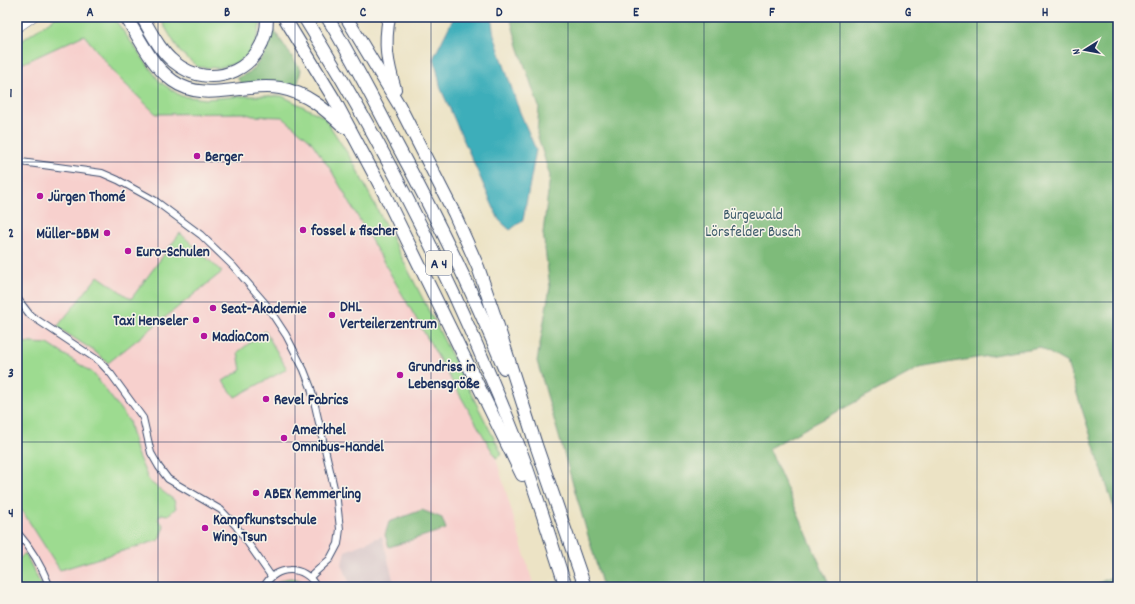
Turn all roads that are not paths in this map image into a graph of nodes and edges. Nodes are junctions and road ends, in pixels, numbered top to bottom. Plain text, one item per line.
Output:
1 (33, 17) edge
2 (126, 17) edge
3 (142, 17) edge
4 (267, 17) edge
5 (284, 17) edge
6 (304, 17) edge
7 (326, 17) edge
8 (346, 17) edge
9 (389, 17) edge
10 (17, 28) edge
11 (399, 106) junction
12 (353, 137) junction
13 (17, 163) edge
14 (17, 298) edge
15 (536, 445) junction
16 (544, 522) junction
17 (17, 532) edge
18 (271, 576) junction
19 (310, 577) junction
20 (50, 587) edge
21 (264, 587) edge
22 (316, 587) edge
23 (566, 587) edge
24 (585, 587) edge

1 - 10 main road
2 - 12 highway
3 - 4 highway
5 - 12 highway
6 - 16 highway, A 4
7 - 15 highway, A 4
8 - 11 highway
9 - 11 highway
11 - 15 highway
12 - 16 highway
13 - 19 street
14 - 18 street
15 - 24 highway, A 4
16 - 23 highway, A 4
17 - 20 street
18 - 19 street
18 - 21 street
19 - 22 street

